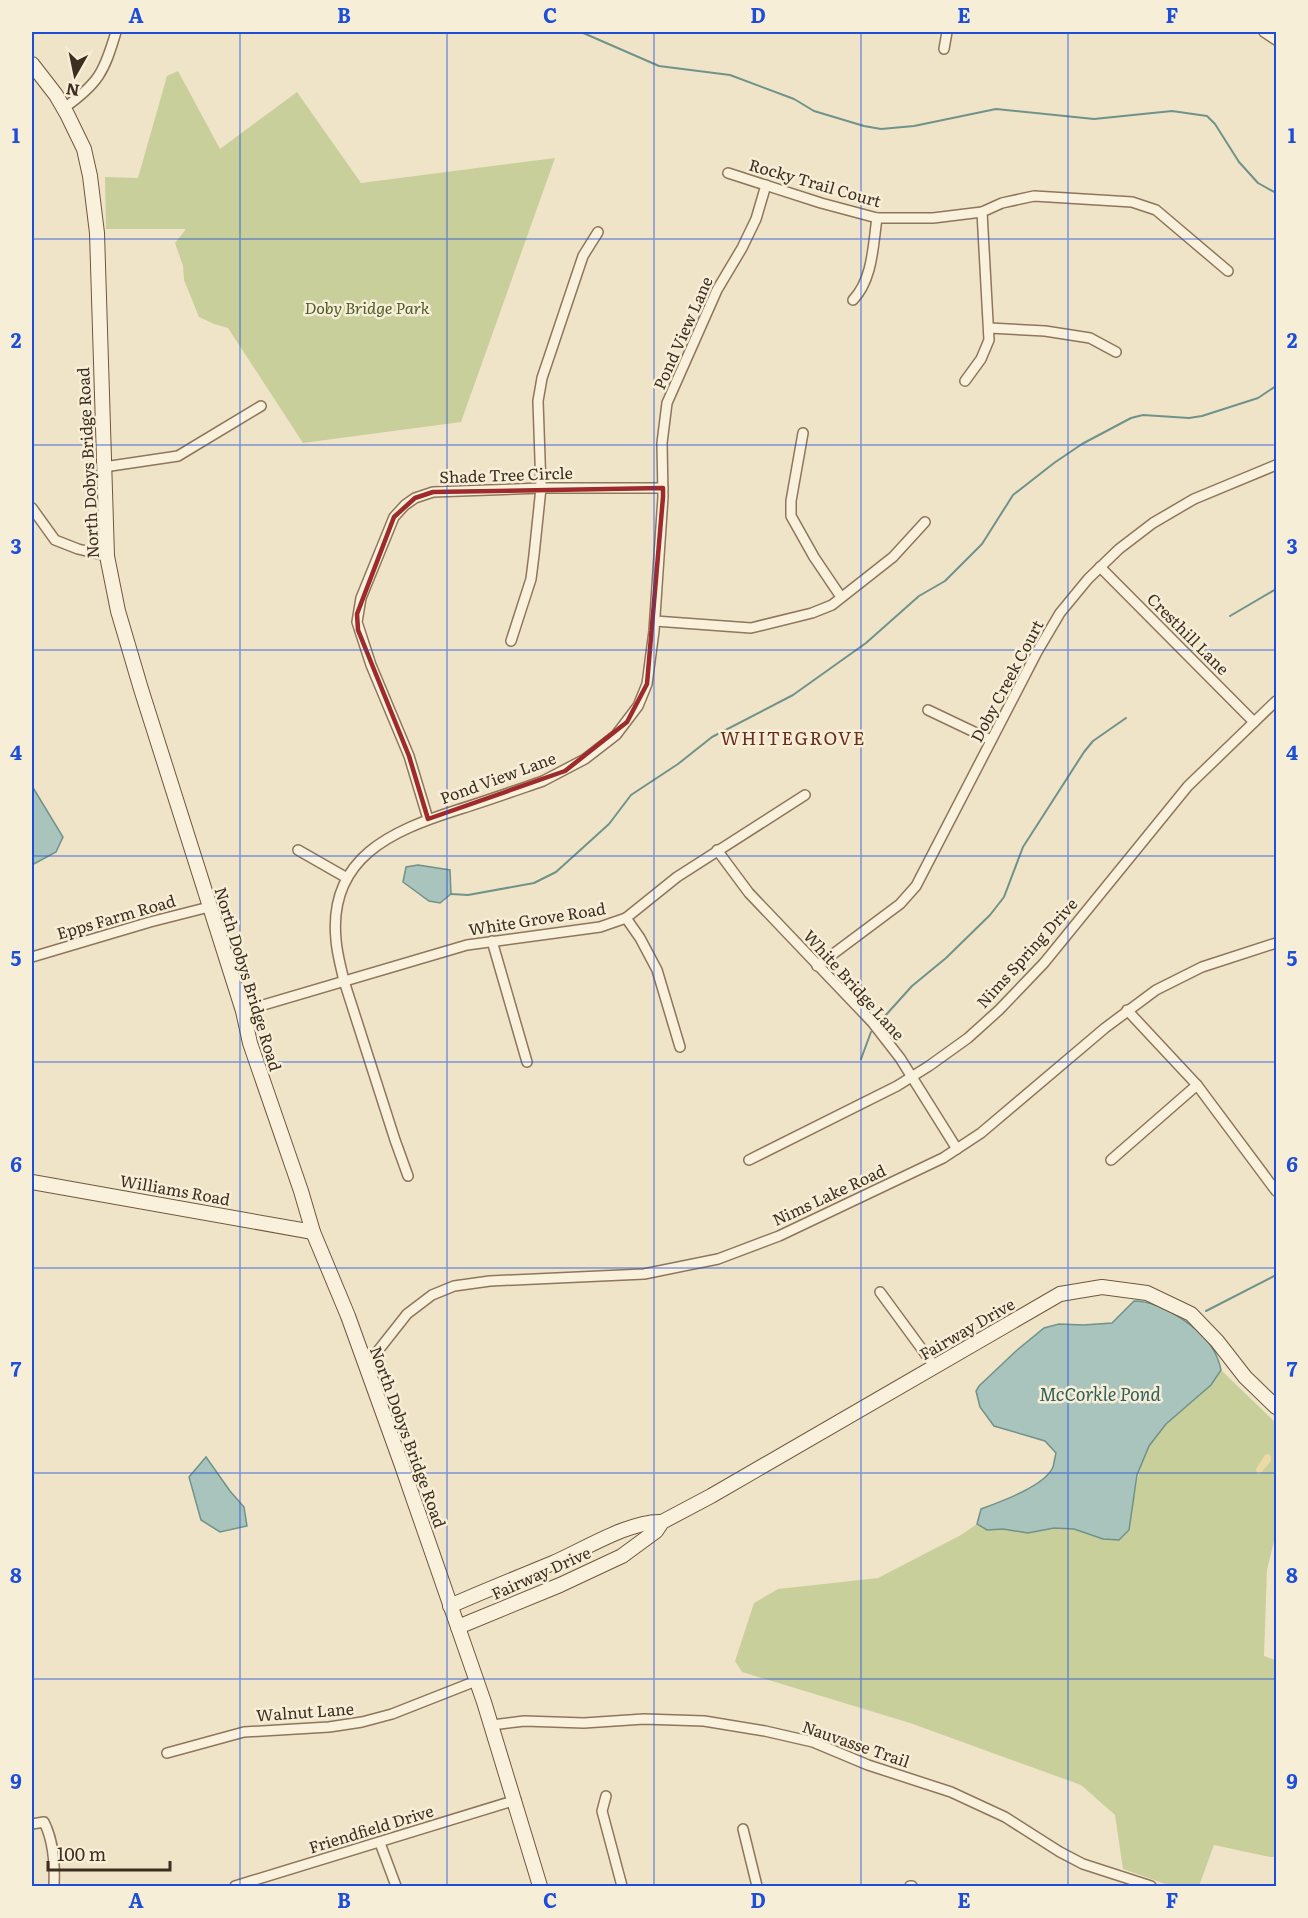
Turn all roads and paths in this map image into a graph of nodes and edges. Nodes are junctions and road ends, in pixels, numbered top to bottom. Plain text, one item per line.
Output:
1 (116, 32) edge
2 (947, 32) edge
3 (1264, 32) edge
4 (1276, 40) edge
5 (944, 49) dead end
6 (32, 64) edge
7 (64, 108) junction
8 (728, 173) dead end
9 (766, 185) junction
10 (982, 212) junction
11 (877, 218) junction
12 (598, 232) dead end
13 (1228, 271) dead end
14 (853, 300) dead end
15 (989, 328) junction
16 (1116, 352) dead end
17 (965, 381) dead end
18 (261, 406) dead end
19 (803, 433) dead end
20 (1276, 465) edge
21 (104, 467) junction
22 (541, 488) junction
23 (663, 488) junction
24 (32, 508) edge
25 (925, 522) dead end
26 (107, 556) junction
27 (1100, 567) junction
28 (841, 597) junction
29 (655, 621) junction
30 (512, 641) dead end
31 (1276, 702) edge
32 (928, 710) dead end
33 (1254, 722) junction
34 (991, 740) junction
35 (805, 795) dead end
36 (428, 819) junction
37 (298, 849) dead end
38 (717, 850) junction
39 (347, 878) junction
40 (209, 907) junction
41 (626, 918) junction
42 (492, 941) junction
43 (1276, 943) edge
44 (32, 957) edge
45 (817, 966) junction
46 (344, 981) junction
47 (1127, 1010) junction
48 (243, 1011) junction
49 (680, 1047) dead end
50 (527, 1062) dead end
51 (910, 1076) junction
52 (1197, 1085) junction
53 (957, 1149) junction
54 (749, 1160) dead end
55 (1111, 1160) dead end
56 (408, 1176) dead end
57 (32, 1182) edge
58 (1276, 1191) edge
59 (313, 1232) junction
60 (880, 1292) dead end
61 (935, 1367) junction
62 (368, 1373) junction
63 (1276, 1407) edge
64 (662, 1522) junction
65 (450, 1606) junction
66 (458, 1627) junction
67 (476, 1681) junction
68 (492, 1725) junction
69 (167, 1753) dead end
70 (606, 1796) dead end
71 (516, 1800) junction
72 (32, 1824) edge
73 (743, 1829) dead end
74 (380, 1843) junction
75 (54, 1887) edge
76 (235, 1887) edge
77 (396, 1887) edge
78 (540, 1887) edge
79 (622, 1887) edge
80 (757, 1887) edge
81 (1151, 1887) edge

1 - 7 street
2 - 5 street
3 - 4 street
6 - 7 street, North Dobys Bridge Road
7 - 21 street, North Dobys Bridge Road
8 - 9 street, Rocky Trail Court
9 - 11 street, Rocky Trail Court
9 - 23 street, Pond View Lane
10 - 11 street, Rocky Trail Court
10 - 13 street, Rocky Trail Court
10 - 15 street
11 - 14 street
12 - 22 street
15 - 16 street
15 - 17 street
18 - 21 street
19 - 28 street
20 - 27 street, Doby Creek Court
21 - 26 street, North Dobys Bridge Road
22 - 23 street, Shade Tree Circle
22 - 30 street
22 - 36 street, Shade Tree Circle
23 - 29 street, Pond View Lane
24 - 26 street
25 - 28 street
26 - 40 street, North Dobys Bridge Road
27 - 33 street, Cresthill Lane
27 - 34 street, Doby Creek Court
28 - 29 street
29 - 36 street, Pond View Lane
31 - 33 street, Nims Spring Drive
32 - 34 street
33 - 51 street, Nims Spring Drive
34 - 45 street, Doby Creek Court
35 - 38 street, White Grove Road
36 - 39 street, Pond View Lane
37 - 39 street
38 - 41 street, White Grove Road
38 - 45 street, White Bridge Lane
39 - 46 street, Pond View Lane
40 - 44 street, Epps Farm Road
40 - 48 street, North Dobys Bridge Road
41 - 42 street, White Grove Road
41 - 49 street
42 - 46 street, White Grove Road
42 - 50 street
43 - 47 street, Nims Lake Road
45 - 51 street, White Bridge Lane
46 - 48 street, White Grove Road
46 - 56 street, Pond View Lane
47 - 52 street
47 - 53 street, Nims Lake Road
48 - 59 street, North Dobys Bridge Road
51 - 53 street, White Bridge Lane
51 - 54 street, Nims Spring Drive
52 - 55 street
52 - 58 street
53 - 62 street, Nims Lake Road
57 - 59 street, Williams Road
59 - 62 street, North Dobys Bridge Road
60 - 61 street
61 - 63 street, Fairway Drive
61 - 64 street, Fairway Drive
62 - 65 street, North Dobys Bridge Road
64 - 65 street, Fairway Drive
64 - 66 street, Fairway Drive
65 - 66 street, North Dobys Bridge Road
66 - 67 street, North Dobys Bridge Road
67 - 68 street, North Dobys Bridge Road
67 - 69 street, Walnut Lane
68 - 71 street, North Dobys Bridge Road
68 - 81 street, Nauvasse Trail
70 - 79 street
71 - 74 street, Friendfield Drive
71 - 78 street, North Dobys Bridge Road
72 - 75 street
73 - 80 street
74 - 76 street, Friendfield Drive
74 - 77 street

